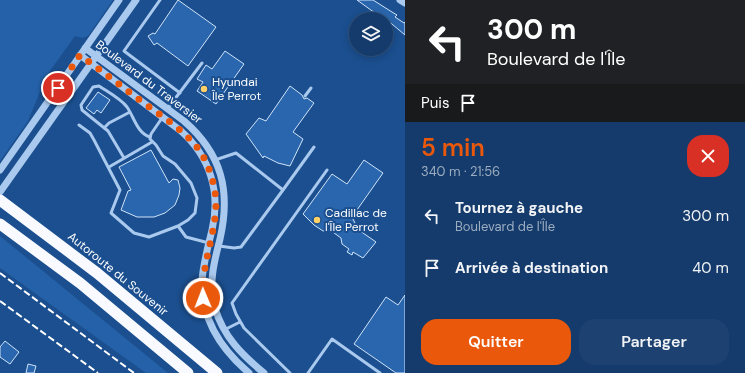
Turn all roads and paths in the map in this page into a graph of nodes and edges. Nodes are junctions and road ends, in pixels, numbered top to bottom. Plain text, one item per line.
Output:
1 (119, 0) edge
2 (136, 0) edge
3 (160, 0) edge
4 (400, 0) edge
5 (405, 3) edge
6 (85, 48) junction
7 (80, 55) junction
8 (96, 56) junction
9 (202, 63) dead end
10 (91, 64) junction
11 (311, 88) dead end
12 (180, 93) junction
13 (305, 96) dead end
14 (168, 108) junction
15 (130, 112) junction
16 (163, 117) junction
17 (79, 125) dead end
18 (104, 128) junction
19 (150, 137) junction
20 (152, 142) junction
21 (314, 147) dead end
22 (124, 158) junction
23 (215, 160) junction
24 (109, 167) junction
25 (0, 170) edge
26 (327, 170) dead end
27 (283, 190) junction
28 (0, 192) edge
29 (0, 200) edge
30 (0, 224) edge
31 (178, 226) junction
32 (209, 243) junction
33 (218, 245) junction
34 (240, 322) junction
35 (224, 330) junction
36 (188, 373) edge
37 (217, 373) edge
38 (249, 373) edge
39 (264, 373) edge
40 (290, 373) edge
41 (308, 373) edge
42 (380, 373) edge

1 - 6 street
2 - 8 street
3 - 12 lane
4 - 5 street
6 - 7 street
6 - 8 street, Boulevard du Traversier
7 - 10 street, Boulevard du Traversier
7 - 25 street
8 - 10 street
8 - 14 street, Boulevard du Traversier
9 - 12 lane
10 - 16 street, Boulevard du Traversier
10 - 28 street
11 - 13 lane
12 - 14 lane
14 - 23 street, Boulevard du Traversier
15 - 18 lane
15 - 18 lane
15 - 19 lane
16 - 19 lane
16 - 32 street, Boulevard du Traversier
17 - 24 lane
18 - 22 lane
19 - 20 lane
20 - 22 lane
20 - 31 lane
21 - 27 lane
22 - 24 lane
23 - 27 lane
23 - 33 street, Boulevard du Traversier
24 - 31 lane
26 - 34 lane
27 - 33 lane
29 - 37 highway, Autoroute du Souvenir
30 - 36 highway
31 - 32 lane
32 - 33 street
32 - 38 street, Boulevard du Traversier
33 - 35 street, Boulevard du Traversier
34 - 35 lane
34 - 40 lane
35 - 39 street, Boulevard du Traversier
41 - 42 lane

